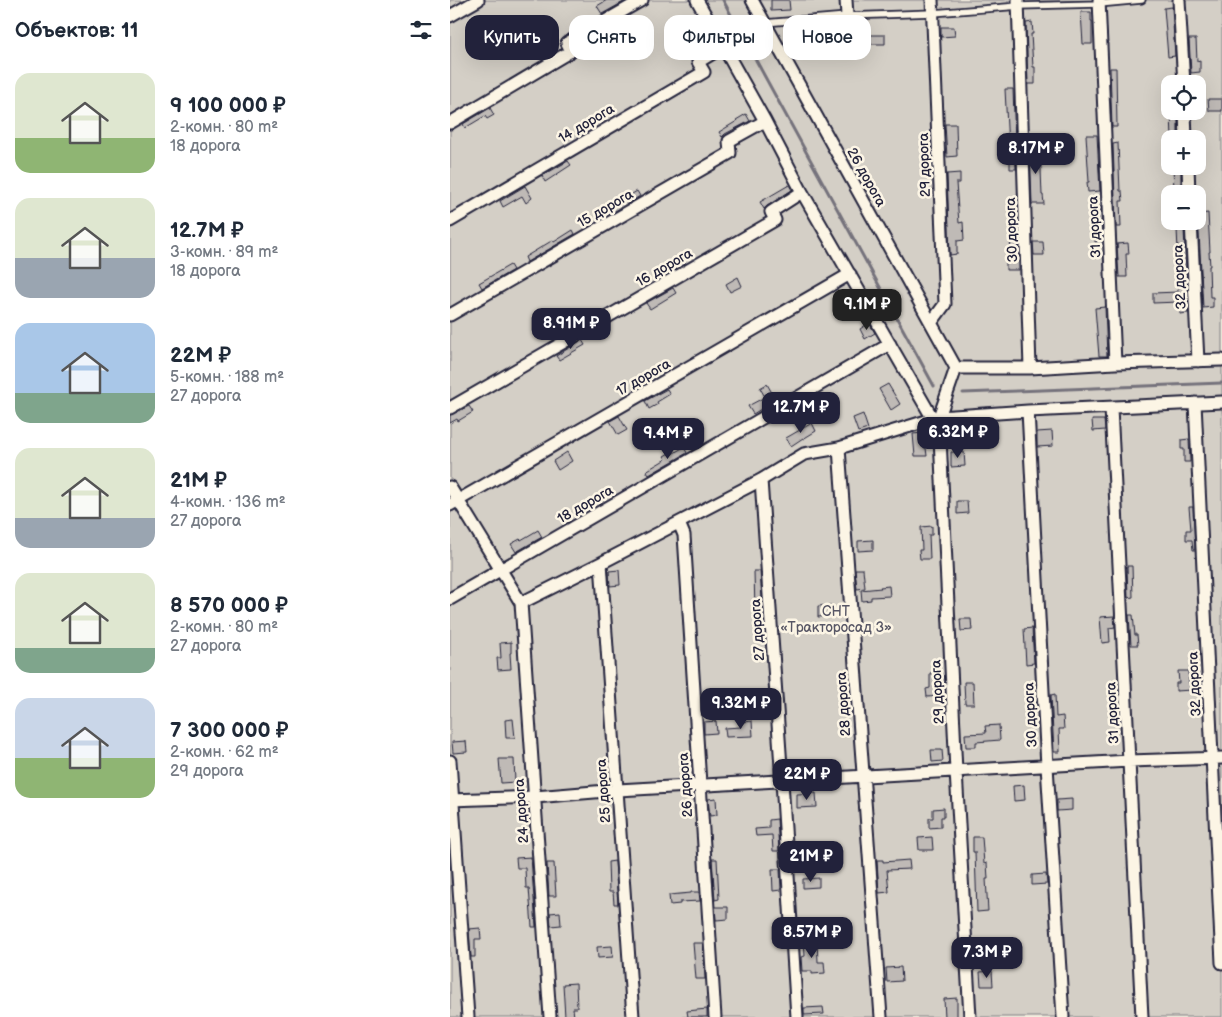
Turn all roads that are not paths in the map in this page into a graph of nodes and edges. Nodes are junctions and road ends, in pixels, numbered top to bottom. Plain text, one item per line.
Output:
1 (478, 0) edge
2 (642, 0) edge
3 (697, 0) edge
4 (752, 0) edge
5 (763, 0) edge
6 (846, 0) edge
7 (932, 0) edge
8 (1142, 0) edge
9 (1179, 0) edge
10 (1099, 2) edge
11 (1018, 3) edge
12 (933, 13) junction
13 (705, 15) edge
14 (760, 15) edge
15 (764, 15) edge
16 (847, 15) edge
17 (871, 15) edge
18 (450, 16) edge
19 (773, 38) edge
20 (701, 60) edge
21 (730, 60) edge
22 (1183, 75) edge
23 (765, 121) junction
24 (450, 123) edge
25 (802, 192) junction
26 (450, 221) edge
27 (1191, 230) edge
28 (850, 274) junction
29 (450, 315) edge
30 (931, 323) junction
31 (890, 344) junction
32 (1222, 360) edge
33 (1198, 361) junction
34 (1115, 363) junction
35 (956, 368) junction
36 (1030, 368) junction
37 (1222, 402) edge
38 (1195, 403) junction
39 (450, 408) edge
40 (1111, 408) junction
41 (1028, 411) junction
42 (936, 418) junction
43 (839, 448) junction
44 (761, 480) junction
45 (450, 488) edge
46 (454, 502) edge
47 (679, 523) junction
48 (602, 563) junction
49 (500, 570) junction
50 (450, 599) edge
51 (521, 603) junction
52 (1217, 758) edge
53 (450, 761) edge
54 (1130, 761) junction
55 (1047, 766) junction
56 (956, 771) junction
57 (864, 776) junction
58 (782, 781) junction
59 (700, 785) junction
60 (618, 790) junction
61 (535, 797) junction
62 (451, 800) edge
63 (1222, 964) edge
64 (468, 1017) edge
65 (550, 1017) edge
66 (633, 1017) edge
67 (715, 1017) edge
68 (797, 1017) edge
69 (881, 1017) edge
70 (970, 1017) edge
71 (1063, 1017) edge
72 (1142, 1017) edge

1 - 18 street
2 - 24 street
3 - 13 street
4 - 14 street, 26 дорога
5 - 15 street
6 - 16 street
7 - 12 street, 29 дорога
8 - 10 lane
9 - 22 street
10 - 11 lane
10 - 34 street, 31 дорога
11 - 12 lane
11 - 36 street, 30 дорога
12 - 17 lane
12 - 30 street, 29 дорога
19 - 30 street, 26 дорога
20 - 26 street, 14 дорога
21 - 23 street
23 - 25 street
23 - 29 street, 15 дорога
25 - 28 street
25 - 39 street, 16 дорога
27 - 33 street, 32 дорога
28 - 31 street
28 - 46 street, 17 дорога
30 - 35 street, 26 дорога
31 - 42 street
31 - 49 street, 18 дорога
32 - 33 street
33 - 34 street
34 - 36 street
35 - 36 street
35 - 42 street, 29 дорога
37 - 38 street
38 - 40 street
38 - 52 street, 32 дорога
40 - 41 street
40 - 54 street, 31 дорога
41 - 42 street
41 - 55 street, 30 дорога
42 - 43 street
42 - 56 street, 29 дорога
43 - 44 street
43 - 57 street, 28 дорога
44 - 47 street
44 - 58 street, 27 дорога
45 - 46 street
46 - 49 street
47 - 48 street
47 - 59 street, 26 дорога
48 - 51 street
48 - 60 street, 25 дорога
49 - 50 street, 18 дорога
49 - 51 street
51 - 61 street, 24 дорога
52 - 54 street
52 - 63 street, 32 дорога
53 - 62 street
54 - 55 street
54 - 72 street, 31 дорога
55 - 56 street
55 - 71 street, 30 дорога
56 - 57 street
56 - 70 street, 29 дорога
57 - 58 street
57 - 69 street, 28 дорога
58 - 59 street
58 - 68 street, 27 дорога
59 - 60 street
59 - 67 street, 26 дорога
60 - 61 street
60 - 66 street, 25 дорога
61 - 62 street
61 - 65 street, 24 дорога
62 - 64 street

